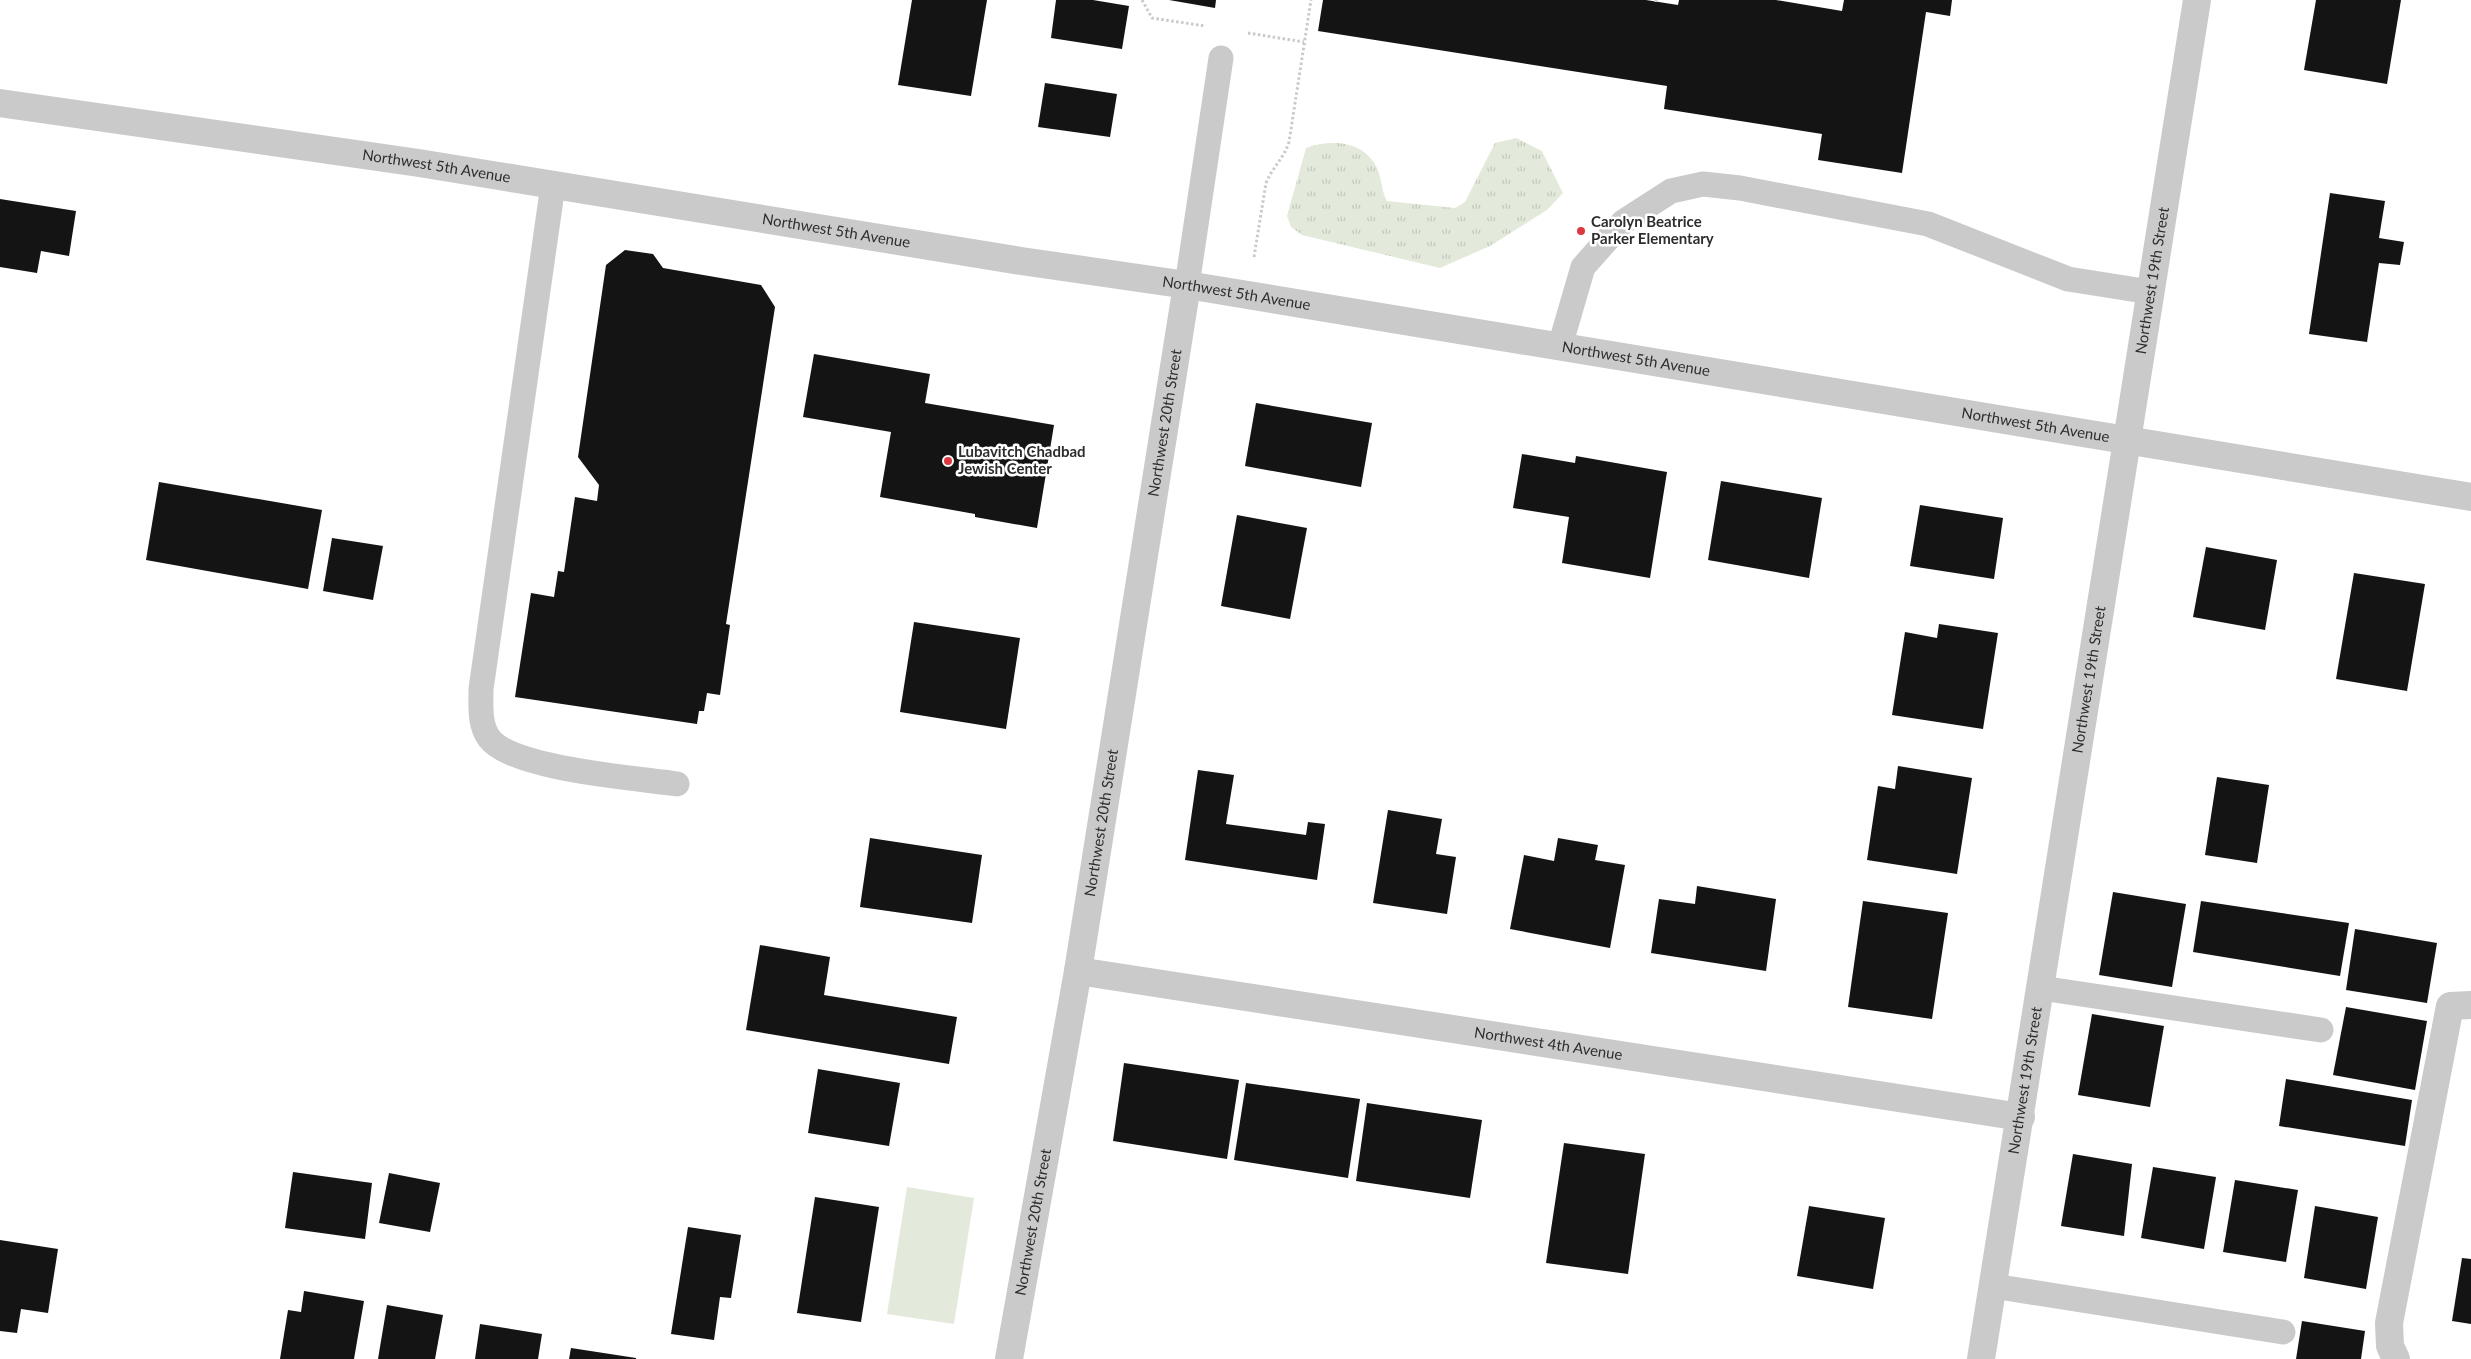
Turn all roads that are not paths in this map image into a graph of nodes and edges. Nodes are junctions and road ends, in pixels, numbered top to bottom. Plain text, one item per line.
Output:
1 (2197, 0) edge
2 (1221, 58) dead end
3 (0, 103) edge
4 (553, 185) junction
5 (1187, 285) junction
6 (2150, 292) junction
7 (1560, 346) junction
8 (2127, 439) junction
9 (2471, 497) edge
10 (677, 784) dead end
11 (1078, 971) junction
12 (2041, 988) junction
13 (2471, 1005) edge
14 (2321, 1030) dead end
15 (2021, 1117) junction
16 (1993, 1286) junction
17 (2283, 1332) dead end
18 (2393, 1353) edge
19 (1009, 1359) edge
20 (1981, 1359) edge

1 - 6 street, Northwest 19th Street
2 - 5 lane
3 - 4 street, Northwest 5th Avenue
4 - 5 street, Northwest 5th Avenue
4 - 10 lane
5 - 7 street, Northwest 5th Avenue
5 - 11 street, Northwest 20th Street
6 - 7 lane
6 - 8 street, Northwest 19th Street
7 - 8 street, Northwest 5th Avenue
8 - 9 street, Northwest 5th Avenue
8 - 12 street, Northwest 19th Street
11 - 15 street, Northwest 4th Avenue
11 - 19 street, Northwest 20th Street
12 - 14 lane
12 - 15 street, Northwest 19th Street
13 - 18 street
15 - 16 street, Northwest 19th Street
16 - 17 lane
16 - 20 street, Northwest 19th Street

